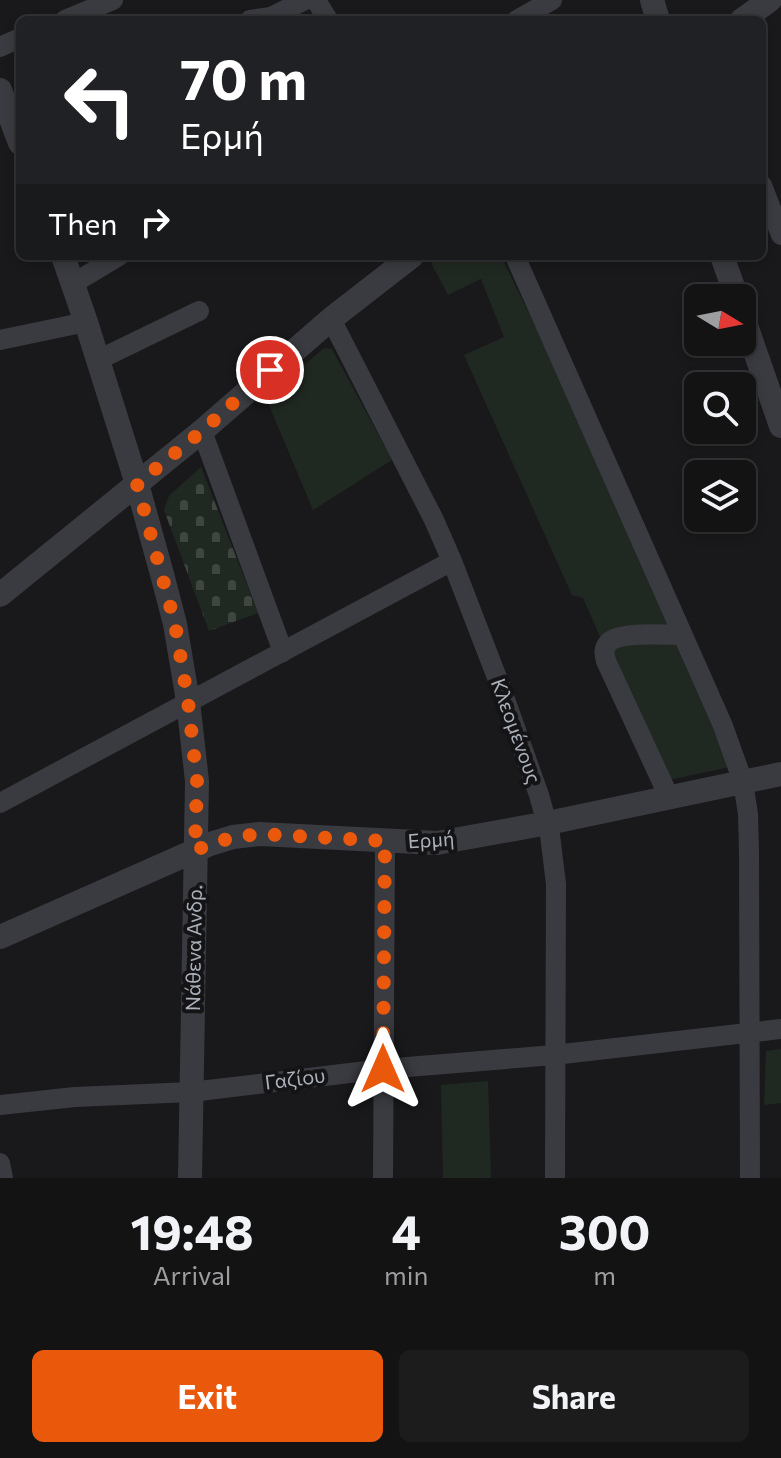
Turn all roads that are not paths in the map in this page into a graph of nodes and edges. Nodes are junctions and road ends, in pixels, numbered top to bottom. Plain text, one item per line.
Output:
1 (113, 0) edge
2 (305, 0) edge
3 (552, 0) edge
4 (770, 0) edge
5 (75, 16) edge
6 (273, 16) edge
7 (524, 16) edge
8 (748, 16) edge
9 (9, 98) edge
10 (16, 127) edge
11 (766, 196) edge
12 (781, 235) edge
13 (65, 260) edge
14 (112, 260) edge
15 (407, 260) edge
16 (517, 260) edge
17 (723, 260) edge
18 (74, 283) junction
19 (732, 284) edge
20 (199, 311) dead end
21 (331, 319) junction
22 (86, 322) junction
23 (0, 340) edge
24 (756, 354) edge
25 (98, 360) junction
26 (781, 426) edge
27 (202, 431) junction
28 (137, 484) junction
29 (452, 561) junction
30 (0, 595) edge
31 (683, 635) junction
32 (283, 652) junction
33 (188, 701) junction
34 (781, 774) edge
35 (743, 782) junction
36 (669, 797) junction
37 (0, 803) edge
38 (548, 823) junction
39 (385, 841) junction
40 (195, 850) junction
41 (0, 937) edge
42 (781, 1029) edge
43 (750, 1033) junction
44 (554, 1055) junction
45 (383, 1069) junction
46 (191, 1092) junction
47 (0, 1105) edge
48 (0, 1163) edge
49 (3, 1178) edge
50 (190, 1178) edge
51 (383, 1178) edge
52 (555, 1178) edge
53 (750, 1178) edge

1 - 5 street
2 - 6 street
3 - 7 street
4 - 8 street
9 - 10 street
11 - 12 street
13 - 18 street, Νάθενα Ανδρ.
14 - 18 street
15 - 21 street
16 - 31 street
17 - 19 street
18 - 22 street, Νάθενα Ανδρ.
20 - 25 street
21 - 27 street
21 - 29 street, Κλεομένους
22 - 23 street
22 - 25 street, Νάθενα Ανδρ.
24 - 26 street
25 - 28 street, Νάθενα Ανδρ.
27 - 28 street
27 - 32 street
28 - 30 street
28 - 33 street, Νάθενα Ανδρ.
29 - 32 street
29 - 38 street, Κλεομένους
31 - 35 street
31 - 36 street
32 - 33 street
33 - 37 street
33 - 40 street, Νάθενα Ανδρ.
34 - 35 street, Ερμή
35 - 36 street, Ερμή
35 - 43 street
36 - 38 street, Ερμή
38 - 39 street, Ερμή
38 - 44 street, Κλεομένους
39 - 40 street, Ερμή
39 - 45 street
40 - 41 street, Ερμή
40 - 46 street, Νάθενα Ανδρ.
42 - 43 street, Γαζίου
43 - 44 street, Γαζίου
43 - 53 street
44 - 45 street, Γαζίου
44 - 52 street, Κλεομένους
45 - 46 street, Γαζίου
45 - 51 street
46 - 47 street, Γαζίου
46 - 50 street, Νάθενα Ανδρ.
48 - 49 street

